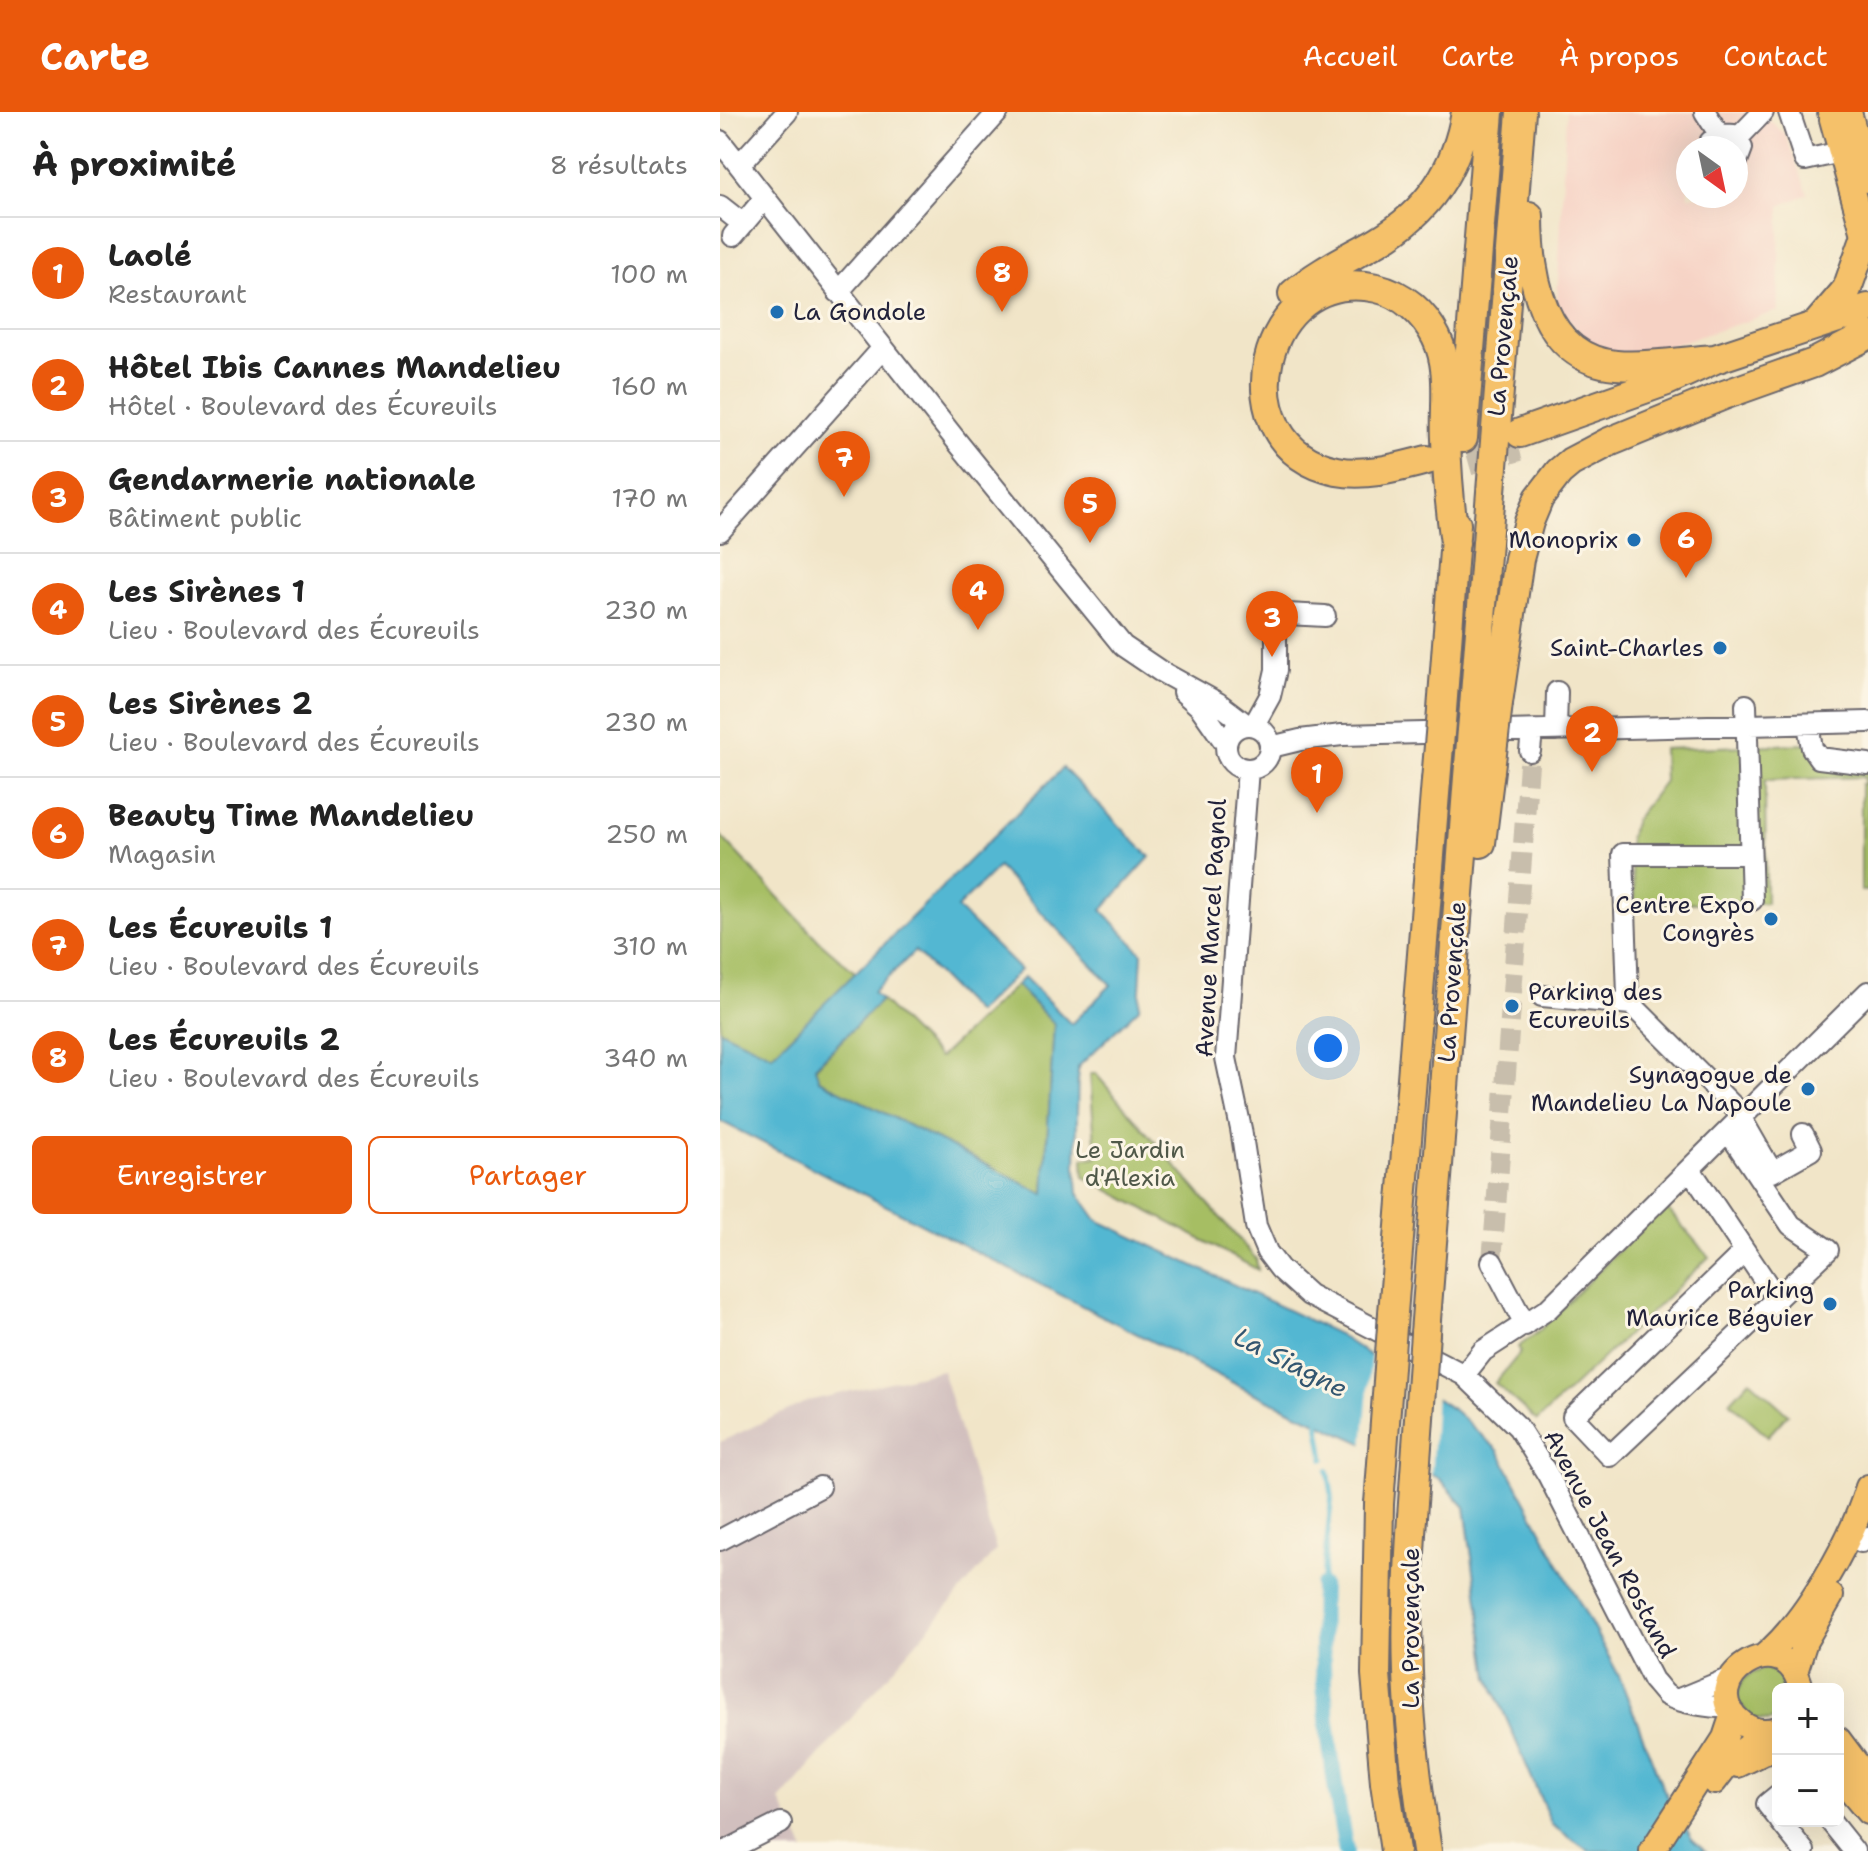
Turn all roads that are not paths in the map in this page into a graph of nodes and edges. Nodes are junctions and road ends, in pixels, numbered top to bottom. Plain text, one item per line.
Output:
1 (787, 112) edge
2 (998, 112) edge
3 (1466, 112) edge
4 (1489, 112) edge
5 (1523, 112) edge
6 (1705, 112) edge
7 (1763, 112) edge
8 (1789, 112) edge
9 (1830, 112) edge
10 (1849, 112) edge
11 (1719, 136) edge
12 (1727, 136) edge
13 (720, 141) edge
14 (1841, 152) junction
15 (739, 165) junction
16 (1867, 171) edge
17 (765, 198) junction
18 (720, 206) edge
19 (1866, 243) edge
20 (838, 292) junction
21 (1868, 308) edge
22 (1816, 325) junction
23 (1868, 335) edge
24 (1752, 347) junction
25 (883, 348) junction
26 (1868, 357) edge
27 (1715, 359) junction
28 (1814, 363) junction
29 (1764, 380) junction
30 (1724, 395) junction
31 (720, 531) edge
32 (1455, 543) junction
33 (1325, 616) dead end
34 (1160, 671) junction
35 (1557, 692) dead end
36 (1486, 705) junction
37 (1746, 715) junction
38 (1868, 722) edge
39 (1808, 724) junction
40 (1250, 725) junction
41 (1556, 730) junction
42 (1226, 744) junction
43 (1271, 747) junction
44 (1868, 764) edge
45 (1248, 769) junction
46 (1750, 854) junction
47 (1752, 900) dead end
48 (1868, 992) edge
49 (1542, 996) dead end
50 (1631, 1004) junction
51 (1737, 1121) junction
52 (1803, 1134) dead end
53 (1690, 1169) junction
54 (1745, 1251) junction
55 (1492, 1262) tunnel mouth
56 (1777, 1299) junction
57 (1525, 1325) junction
58 (1464, 1375) junction
59 (820, 1487) dead end
60 (1868, 1487) edge
61 (1866, 1535) edge
62 (720, 1540) edge
63 (1763, 1657) junction
64 (1730, 1678) junction
65 (1798, 1680) edge
66 (1679, 1699) junction
67 (1731, 1710) junction
68 (1772, 1733) edge
69 (1772, 1739) edge
70 (1844, 1747) edge
71 (1868, 1779) edge
72 (1844, 1783) edge
73 (1690, 1803) junction
74 (1868, 1812) edge
75 (781, 1823) dead end
76 (1785, 1827) edge
77 (1835, 1827) edge
78 (726, 1851) edge
79 (1395, 1851) edge
80 (1427, 1851) edge
81 (1652, 1851) edge
82 (1667, 1851) edge
83 (1804, 1851) edge
84 (1854, 1851) edge

1 - 15 street
2 - 20 street
3 - 32 highway
4 - 32 highway, La Provençale
5 - 27 highway
5 - 36 highway, La Provençale
6 - 11 street
7 - 12 street
8 - 14 street
9 - 14 main road
10 - 16 main road
13 - 15 street
14 - 19 main road
15 - 17 street
17 - 18 street
17 - 20 street
19 - 22 highway
20 - 25 street
21 - 22 highway
22 - 24 highway
23 - 28 highway
24 - 27 highway
24 - 29 street
25 - 31 street
25 - 34 street
26 - 28 highway
27 - 30 highway
28 - 29 highway
29 - 30 highway
30 - 36 highway
32 - 79 highway, La Provençale, bridge
33 - 40 street
34 - 40 street
34 - 42 street
35 - 41 street
36 - 80 highway, La Provençale, bridge
37 - 39 street
37 - 41 street
37 - 46 street
38 - 39 street
39 - 44 street
40 - 42 street
40 - 43 street
41 - 43 street
42 - 45 street
43 - 45 street
45 - 58 street, Avenue Marcel Pagnol
46 - 47 street
46 - 50 street
48 - 51 street
49 - 50 street
50 - 51 street
51 - 52 street
51 - 53 street
51 - 56 street
53 - 54 street
53 - 57 street
54 - 56 street
54 - 56 street
55 - 57 street
57 - 58 street
58 - 66 street, Avenue Jean Rostand
59 - 62 street
60 - 63 main road
61 - 65 main road
63 - 64 main road
63 - 65 main road
64 - 66 street
64 - 67 main road
66 - 67 street
67 - 68 main road
67 - 73 main road
69 - 73 main road
70 - 71 main road
72 - 74 main road
73 - 81 main road
73 - 82 main road
75 - 78 street
76 - 83 street
77 - 84 street

